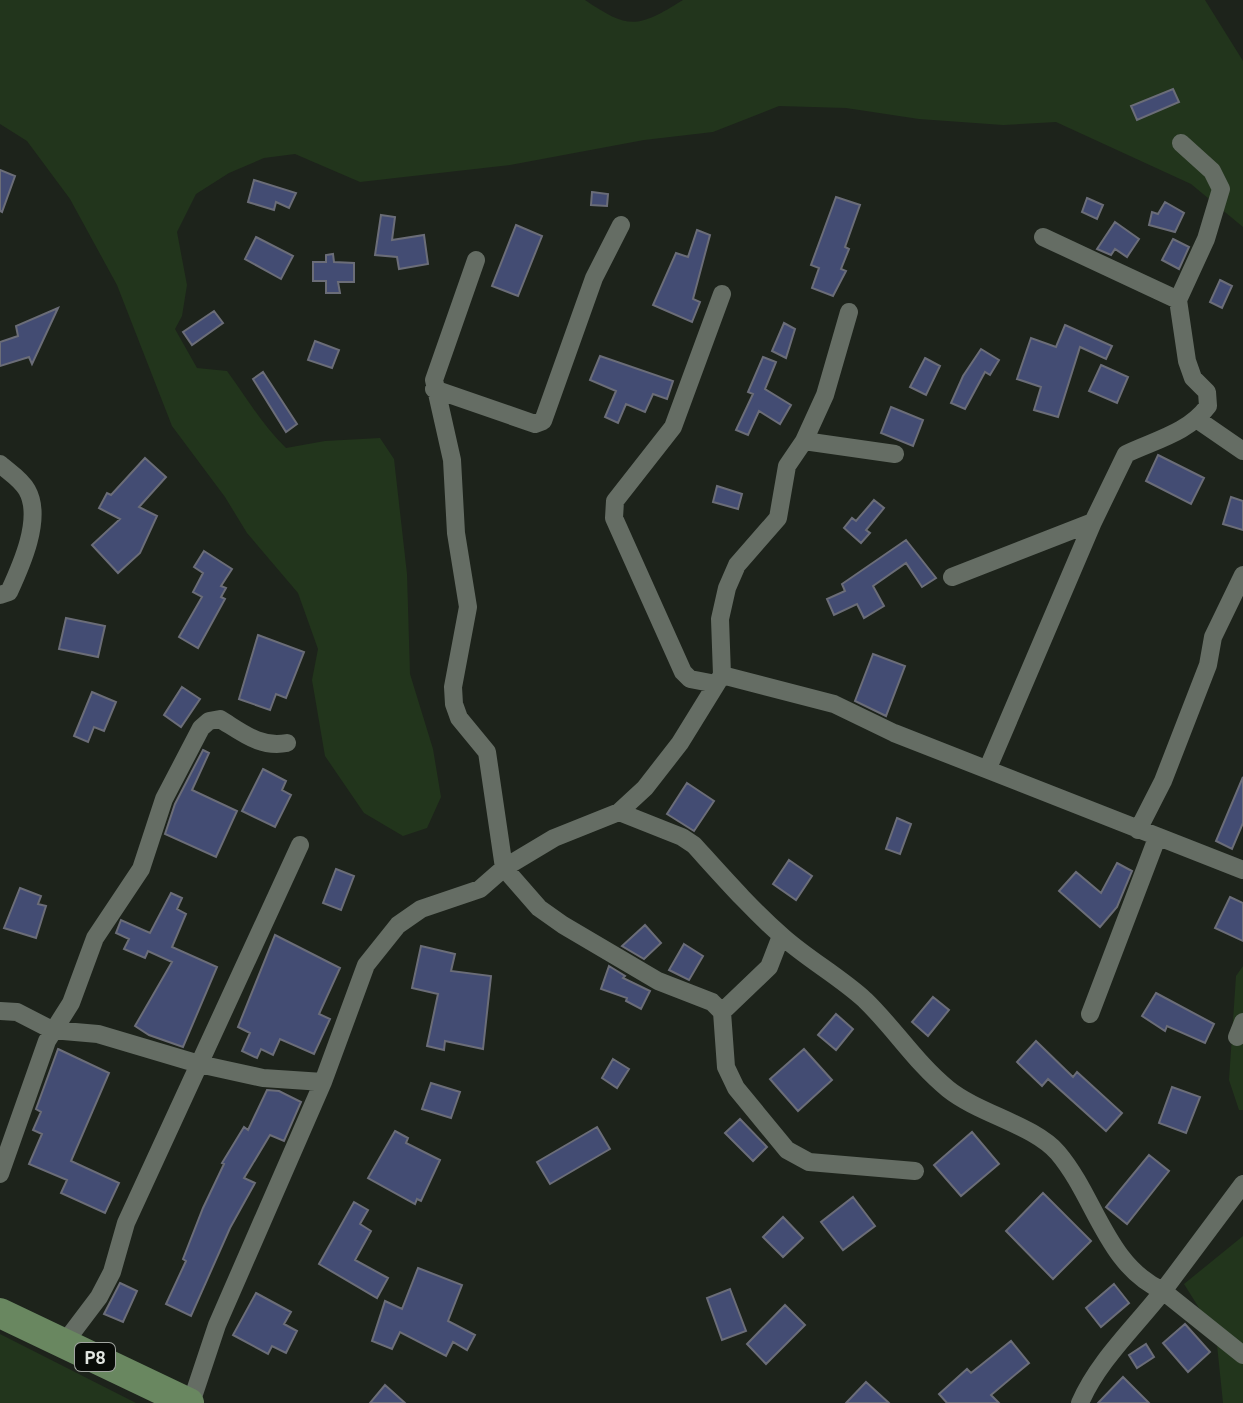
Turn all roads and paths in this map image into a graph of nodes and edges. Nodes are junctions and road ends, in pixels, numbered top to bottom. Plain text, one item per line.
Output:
1 (1181, 143) dead end
2 (621, 225) dead end
3 (1043, 237) dead end
4 (476, 260) dead end
5 (722, 294) dead end
6 (1178, 300) junction
7 (849, 312) dead end
8 (434, 389) junction
9 (1198, 420) junction
10 (804, 441) junction
11 (1243, 451) edge
12 (895, 454) dead end
13 (0, 464) edge
14 (1093, 522) junction
15 (1243, 575) edge
16 (952, 577) dead end
17 (0, 595) edge
18 (719, 680) junction
19 (287, 743) dead end
20 (988, 768) junction
21 (619, 812) junction
22 (1138, 830) junction
23 (1157, 838) junction
24 (300, 845) dead end
25 (504, 868) junction
26 (1243, 870) edge
27 (781, 936) junction
28 (0, 1011) edge
29 (722, 1012) junction
30 (1090, 1014) dead end
31 (52, 1030) junction
32 (199, 1064) junction
33 (323, 1082) junction
34 (915, 1171) dead end
35 (0, 1174) edge
36 (1243, 1184) edge
37 (1163, 1291) junction
38 (0, 1313) edge
39 (65, 1342) junction
40 (1243, 1355) edge
41 (190, 1403) edge
42 (1080, 1403) edge

1 - 6 street
2 - 8 street
3 - 6 street
4 - 8 street
5 - 18 street
6 - 9 street
7 - 10 street
8 - 25 street
9 - 11 street
9 - 14 street
10 - 12 street
10 - 18 street
13 - 17 street
14 - 16 street
14 - 20 street
15 - 22 street
18 - 20 street
18 - 21 street
19 - 31 street
20 - 22 street
21 - 25 street
21 - 27 street
22 - 23 street
23 - 26 street
23 - 30 street
24 - 32 street
25 - 29 street
25 - 33 street
27 - 29 street
27 - 37 street
28 - 31 street
29 - 34 street
31 - 32 street
31 - 35 street
32 - 33 street
32 - 39 street
33 - 41 street
36 - 37 street
37 - 40 street
37 - 42 street
38 - 39 main road, P8
39 - 41 main road, P8

